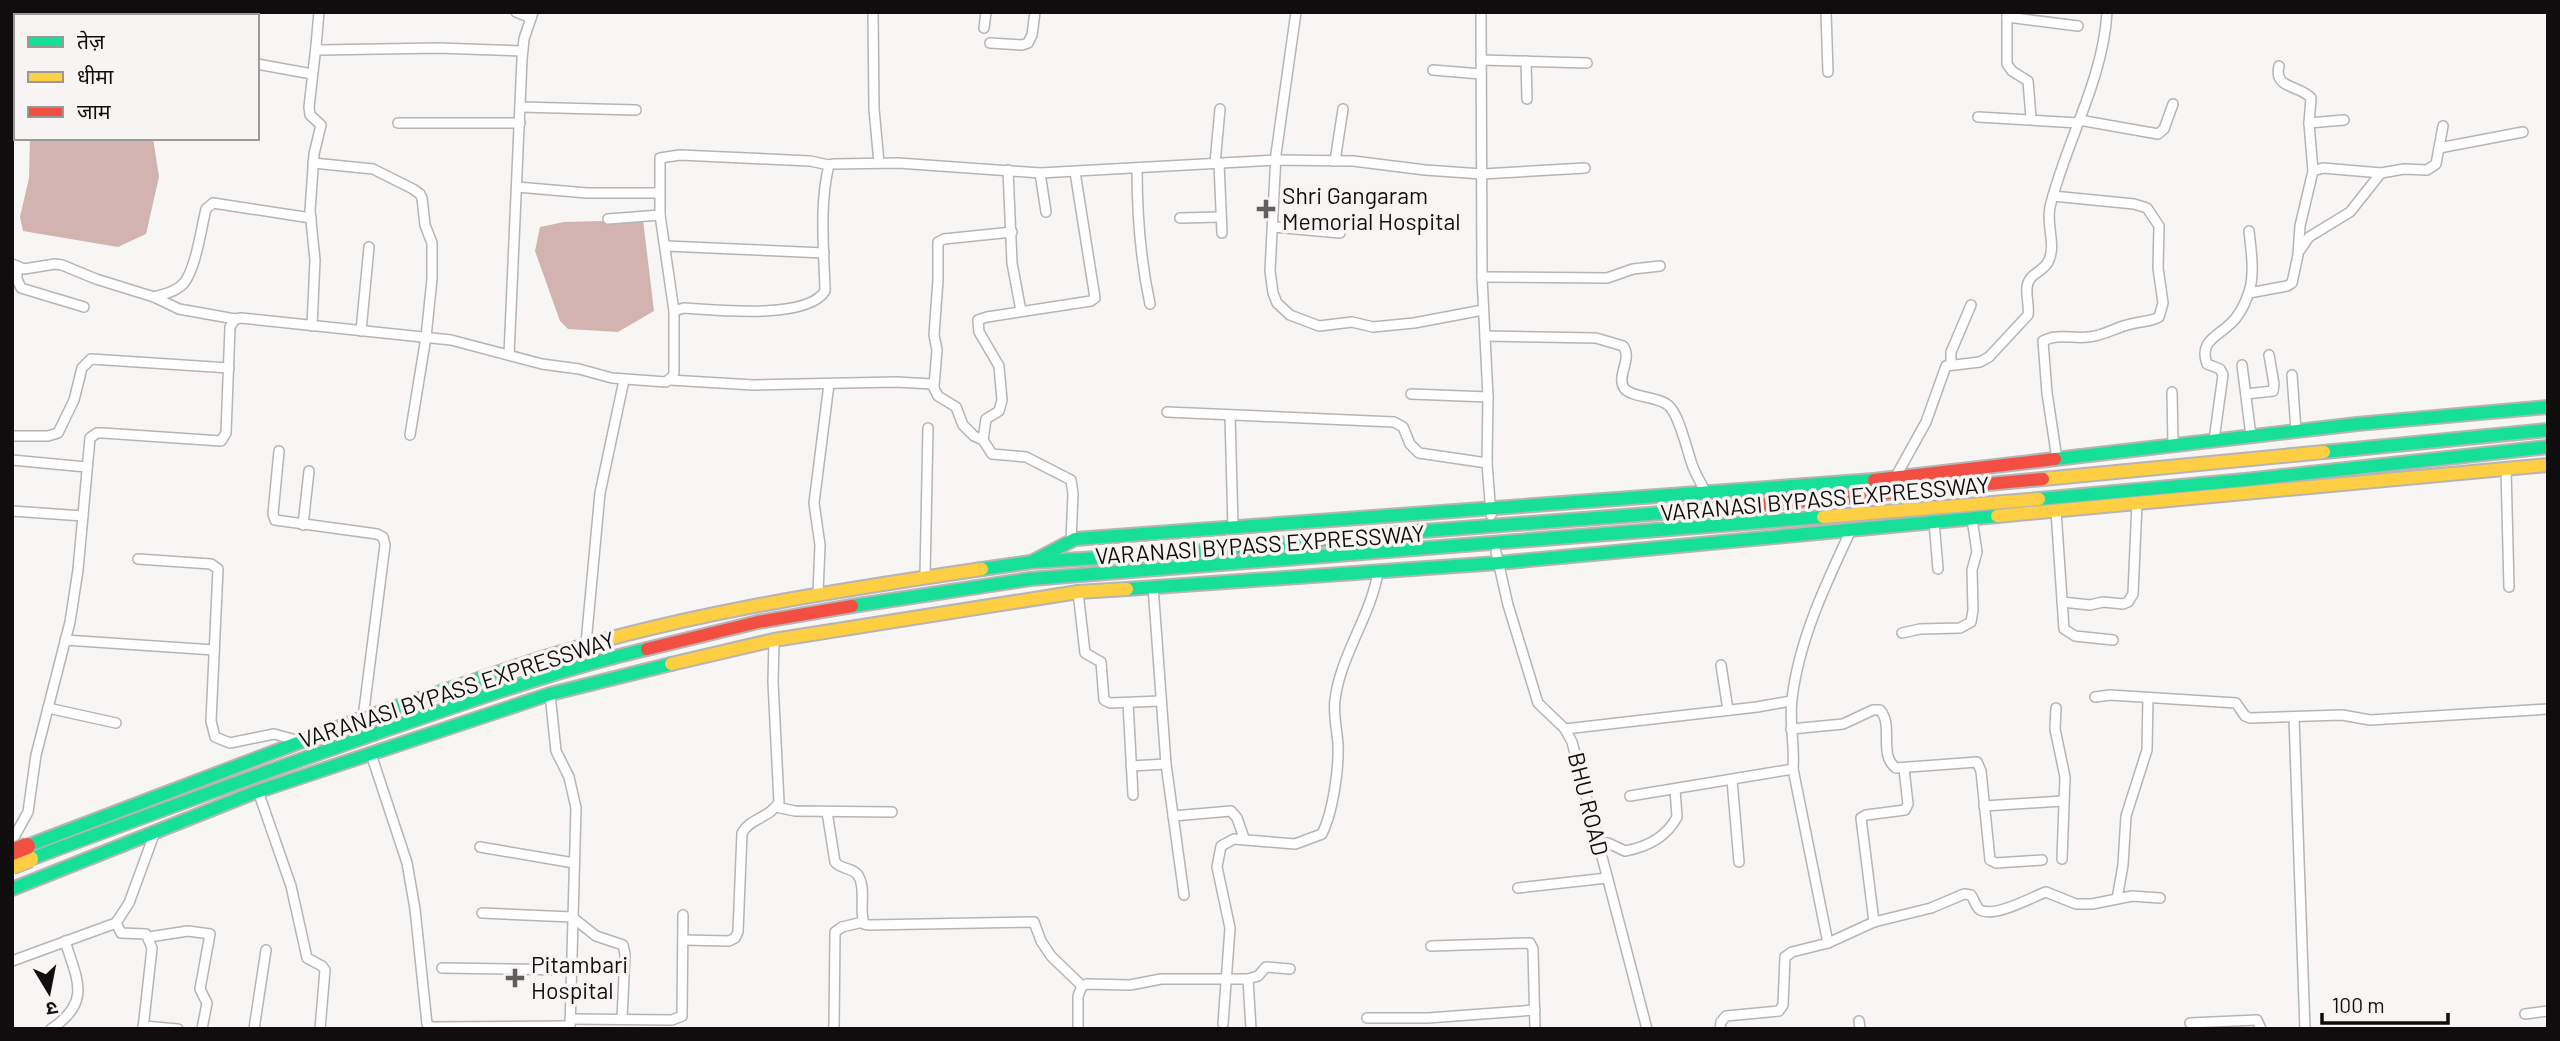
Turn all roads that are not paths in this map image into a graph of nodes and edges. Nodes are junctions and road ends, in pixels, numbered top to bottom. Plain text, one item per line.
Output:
1 (319, 12) edge
2 (516, 12) edge
3 (873, 12) edge
4 (986, 12) edge
5 (1035, 12) edge
6 (1296, 12) edge
7 (1481, 12) edge
8 (1826, 12) edge
9 (2107, 12) edge
10 (532, 15) edge
11 (2007, 15) edge
12 (2078, 26) dead end
13 (984, 28) dead end
14 (990, 43) dead end
15 (316, 46) junction
16 (522, 51) junction
17 (1481, 60) junction
18 (1526, 61) junction
19 (1587, 63) dead end
20 (259, 64) edge
21 (2279, 66) dead end
22 (1433, 70) dead end
23 (1828, 72) dead end
24 (312, 74) junction
25 (1481, 74) junction
26 (1527, 99) dead end
27 (2173, 104) dead end
28 (520, 107) junction
29 (1220, 109) dead end
30 (1343, 109) dead end
31 (636, 110) dead end
32 (1979, 117) dead end
33 (2031, 118) junction
34 (2344, 120) dead end
35 (2079, 122) junction
36 (398, 123) dead end
37 (520, 123) junction
38 (2309, 123) junction
39 (2443, 126) dead end
40 (2523, 132) dead end
41 (2439, 148) junction
42 (1278, 160) junction
43 (1335, 161) junction
44 (313, 163) junction
45 (879, 163) junction
46 (1217, 163) junction
47 (829, 165) junction
48 (1137, 168) junction
49 (1586, 168) dead end
50 (1008, 170) junction
51 (2313, 171) junction
52 (1074, 172) junction
53 (1040, 173) junction
54 (2381, 173) junction
55 (1482, 174) junction
56 (517, 187) junction
57 (659, 192) junction
58 (2053, 196) junction
59 (1046, 212) dead end
60 (660, 215) junction
61 (1220, 216) junction
62 (311, 218) junction
63 (1180, 218) dead end
64 (608, 219) dead end
65 (1274, 227) junction
66 (2249, 231) dead end
67 (1012, 232) junction
68 (1222, 233) dead end
69 (1340, 233) dead end
70 (666, 246) junction
71 (369, 247) dead end
72 (824, 253) junction
73 (2298, 255) junction
74 (14, 265) edge
75 (1660, 266) dead end
76 (1482, 277) junction
77 (2249, 293) junction
78 (154, 297) junction
79 (1150, 304) dead end
80 (1971, 305) dead end
81 (84, 307) dead end
82 (1483, 310) junction
83 (674, 311) junction
84 (1021, 311) junction
85 (235, 319) junction
86 (312, 326) junction
87 (361, 331) junction
88 (1485, 336) junction
89 (426, 337) junction
90 (509, 355) junction
91 (2269, 355) dead end
92 (1951, 364) junction
93 (2242, 365) dead end
94 (229, 368) junction
95 (2292, 375) dead end
96 (624, 380) junction
97 (670, 380) junction
98 (829, 384) junction
99 (934, 386) junction
100 (2172, 392) dead end
101 (1411, 394) dead end
102 (2246, 394) junction
103 (1488, 397) junction
104 (2548, 407) edge
105 (1167, 412) dead end
106 (1230, 415) junction
107 (928, 428) dead end
108 (2548, 430) edge
109 (2296, 431) junction
110 (410, 435) dead end
111 (12, 436) edge
112 (2251, 436) junction
113 (982, 440) junction
114 (2214, 440) junction
115 (2174, 445) junction
116 (2548, 447) edge
117 (279, 450) dead end
118 (2057, 459) junction
119 (12, 460) edge
120 (1487, 463) junction
121 (2548, 465) edge
122 (86, 467) junction
123 (2506, 470) junction
124 (309, 471) dead end
125 (1895, 478) junction
126 (1705, 491) junction
127 (2137, 503) junction
128 (12, 511) edge
129 (1491, 511) junction
130 (2056, 511) junction
131 (83, 516) junction
132 (1972, 519) junction
133 (1934, 522) junction
134 (303, 525) junction
135 (1233, 527) junction
136 (1851, 530) junction
137 (1071, 541) junction
138 (1497, 557) junction
139 (138, 559) dead end
140 (1031, 562) junction
141 (1938, 569) dead end
142 (1378, 572) junction
143 (925, 576) junction
144 (1153, 586) junction
145 (2509, 587) dead end
146 (1078, 592) junction
147 (818, 593) junction
148 (2062, 602) junction
149 (1902, 633) dead end
150 (65, 640) junction
151 (774, 640) junction
152 (2113, 640) dead end
153 (586, 643) junction
154 (214, 650) junction
155 (1721, 665) dead end
156 (550, 694) junction
157 (2095, 697) dead end
158 (2148, 698) junction
159 (1161, 701) junction
160 (1791, 701) junction
161 (1128, 703) junction
162 (48, 708) junction
163 (2056, 708) dead end
164 (2548, 709) edge
165 (1728, 710) junction
166 (363, 718) junction
167 (2294, 718) junction
168 (116, 723) dead end
169 (1565, 729) junction
170 (1791, 729) junction
171 (302, 741) junction
172 (371, 754) junction
173 (1166, 764) junction
174 (1131, 766) junction
175 (1793, 769) junction
176 (1904, 769) junction
177 (1732, 780) junction
178 (1675, 789) junction
179 (258, 791) junction
180 (1133, 795) dead end
181 (1630, 796) dead end
182 (2062, 801) junction
183 (1984, 806) junction
184 (776, 807) junction
185 (827, 811) junction
186 (892, 812) dead end
187 (1173, 816) junction
188 (155, 832) junction
189 (1244, 838) junction
190 (1598, 844) junction
191 (19, 847) edge
192 (480, 847) dead end
193 (2062, 859) dead end
194 (2042, 860) dead end
195 (1739, 862) dead end
196 (574, 863) junction
197 (12, 866) edge
198 (1607, 878) junction
199 (28, 882) junction
200 (1518, 888) dead end
201 (12, 889) edge
202 (1184, 895) dead end
203 (2160, 898) dead end
204 (2117, 899) junction
205 (482, 914) dead end
206 (684, 915) dead end
207 (572, 917) junction
208 (863, 922) junction
209 (1874, 922) junction
210 (116, 923) junction
211 (149, 937) junction
212 (683, 940) junction
213 (65, 941) junction
214 (1828, 943) junction
215 (1431, 946) dead end
216 (266, 950) dead end
217 (12, 961) edge
218 (442, 968) dead end
219 (1290, 969) dead end
220 (571, 970) junction
221 (1224, 979) junction
222 (1248, 979) junction
223 (1082, 986) junction
224 (1535, 1010) junction
225 (2548, 1011) edge
226 (2525, 1014) dead end
227 (1367, 1018) dead end
228 (622, 1019) junction
229 (2190, 1023) dead end
230 (1223, 1024) dead end
231 (1427, 1024) edge
232 (570, 1025) edge
233 (2218, 1025) edge
234 (143, 1027) edge
235 (51, 1029) edge
236 (178, 1029) edge
237 (202, 1029) edge
238 (254, 1029) edge
239 (320, 1029) edge
240 (834, 1029) edge
241 (1078, 1029) edge
242 (1251, 1029) edge
243 (1535, 1029) edge
244 (1647, 1029) edge
245 (1720, 1029) edge
246 (2261, 1029) edge
247 (2305, 1029) edge

1 - 15 street
2 - 10 street
3 - 45 street
4 - 13 street
5 - 14 street
6 - 42 street
7 - 17 street
8 - 23 street
9 - 35 street
10 - 16 street
11 - 12 street
11 - 33 street
15 - 16 street
15 - 24 street
16 - 28 street
17 - 18 street
17 - 25 street
18 - 19 street
18 - 26 street
20 - 24 street
21 - 38 street
22 - 25 street
24 - 44 street
25 - 55 street
27 - 35 street
28 - 31 street
28 - 37 street
29 - 46 street
30 - 43 street
32 - 33 street
33 - 35 street
34 - 38 street
35 - 58 street
36 - 37 street
37 - 56 street
38 - 51 street
39 - 41 street
40 - 41 street
41 - 54 street
42 - 43 street
42 - 46 street
42 - 65 street
43 - 55 street
44 - 62 street
44 - 89 street
45 - 47 street
45 - 50 street
46 - 48 street
46 - 61 street
47 - 57 street
47 - 72 street
48 - 52 street
48 - 79 street
49 - 55 street
50 - 53 street
50 - 67 street
51 - 54 street
51 - 73 street
52 - 53 street
52 - 84 street
53 - 59 street
54 - 73 street
55 - 76 street
56 - 57 street
56 - 90 street
57 - 60 street
58 - 92 street
58 - 118 street
60 - 64 street
60 - 70 street
61 - 63 street
61 - 68 street
62 - 78 street
62 - 86 street
65 - 69 street
65 - 82 street
66 - 77 street
67 - 84 street
67 - 99 street
70 - 72 street
70 - 83 street
71 - 87 street
72 - 83 street
73 - 77 street
74 - 78 street
74 - 81 street
75 - 76 street
76 - 82 street
77 - 114 street
78 - 85 street
80 - 92 street
82 - 88 street
83 - 97 street
84 - 113 street
85 - 86 street
85 - 94 street
86 - 87 street
87 - 89 street
88 - 103 street
88 - 126 street
89 - 90 street
89 - 110 street
90 - 96 street
91 - 102 street
92 - 125 street
93 - 102 street
94 - 111 street
94 - 122 street
95 - 109 street
96 - 97 street
96 - 153 street
97 - 98 street
98 - 99 street
98 - 147 street
99 - 113 street
100 - 115 street
101 - 103 street
102 - 112 street
103 - 120 street
104 - 109 main road
105 - 106 street
106 - 120 street
106 - 135 street
107 - 143 street
108 - 140 main road, VARANASI BYPASS EXPRESSWAY
109 - 112 main road
112 - 114 main road
113 - 137 street
114 - 115 main road
115 - 118 main road
116 - 191 main road, VARANASI BYPASS EXPRESSWAY
117 - 134 street
118 - 125 main road
119 - 122 street
120 - 129 street
121 - 123 main road
122 - 131 street
123 - 127 main road
123 - 145 street
124 - 134 street
125 - 126 main road
126 - 129 main road
127 - 130 main road
127 - 148 street
128 - 131 street
129 - 135 main road
130 - 132 main road
130 - 148 street
131 - 150 street
132 - 133 main road
132 - 149 street
133 - 136 main road
133 - 141 street
134 - 166 street
135 - 137 main road
136 - 138 main road
136 - 160 street
137 - 140 main road
138 - 142 main road
138 - 169 street, BHU ROAD
139 - 154 street
140 - 143 main road, VARANASI BYPASS EXPRESSWAY
142 - 144 main road
142 - 189 street
143 - 147 main road, VARANASI BYPASS EXPRESSWAY
144 - 146 main road
144 - 159 street
146 - 151 main road
146 - 161 street
147 - 153 main road, VARANASI BYPASS EXPRESSWAY
148 - 152 street
150 - 154 street
150 - 162 street
151 - 156 main road
151 - 184 street
153 - 166 main road, VARANASI BYPASS EXPRESSWAY
154 - 171 street
155 - 165 street
156 - 172 main road
156 - 196 street
157 - 158 street
158 - 167 street
158 - 204 street
159 - 161 street
159 - 173 street
160 - 165 street
160 - 170 street
161 - 174 street
162 - 168 street
162 - 191 street
163 - 182 street
164 - 167 street
165 - 169 street
166 - 171 main road, VARANASI BYPASS EXPRESSWAY
167 - 247 street
169 - 190 street, BHU ROAD
170 - 175 street
170 - 176 street
171 - 191 main road, VARANASI BYPASS EXPRESSWAY
172 - 179 main road
172 - 232 street
173 - 174 street
173 - 187 street
174 - 180 street
175 - 177 street
175 - 214 street
176 - 183 street
176 - 209 street
177 - 178 street
177 - 195 street
178 - 181 street
178 - 190 street
179 - 188 main road
179 - 239 street
182 - 183 street
182 - 193 street
183 - 194 street
184 - 185 street
184 - 212 street
185 - 186 street
185 - 208 street
187 - 189 street
187 - 202 street
188 - 199 main road
188 - 210 street
189 - 221 street
190 - 198 street, BHU ROAD
191 - 197 main road, VARANASI BYPASS EXPRESSWAY, bridge
191 - 199 street
192 - 196 street
196 - 207 street
198 - 200 street
198 - 244 street, BHU ROAD
199 - 201 main road
203 - 204 street
204 - 209 street
205 - 207 street
206 - 212 street
207 - 220 street
207 - 228 street
208 - 223 street
208 - 240 street
209 - 214 street
210 - 211 street
210 - 213 street
211 - 234 street
211 - 237 street
212 - 228 street
213 - 217 street
213 - 235 street
214 - 245 street
215 - 224 street
216 - 238 street
218 - 220 street
219 - 222 street
220 - 232 street
221 - 222 street
221 - 223 street
221 - 230 street
222 - 242 street
223 - 241 street
224 - 231 street
224 - 243 street
225 - 226 street
227 - 231 street
228 - 232 street
229 - 233 street
233 - 246 street
234 - 236 street

